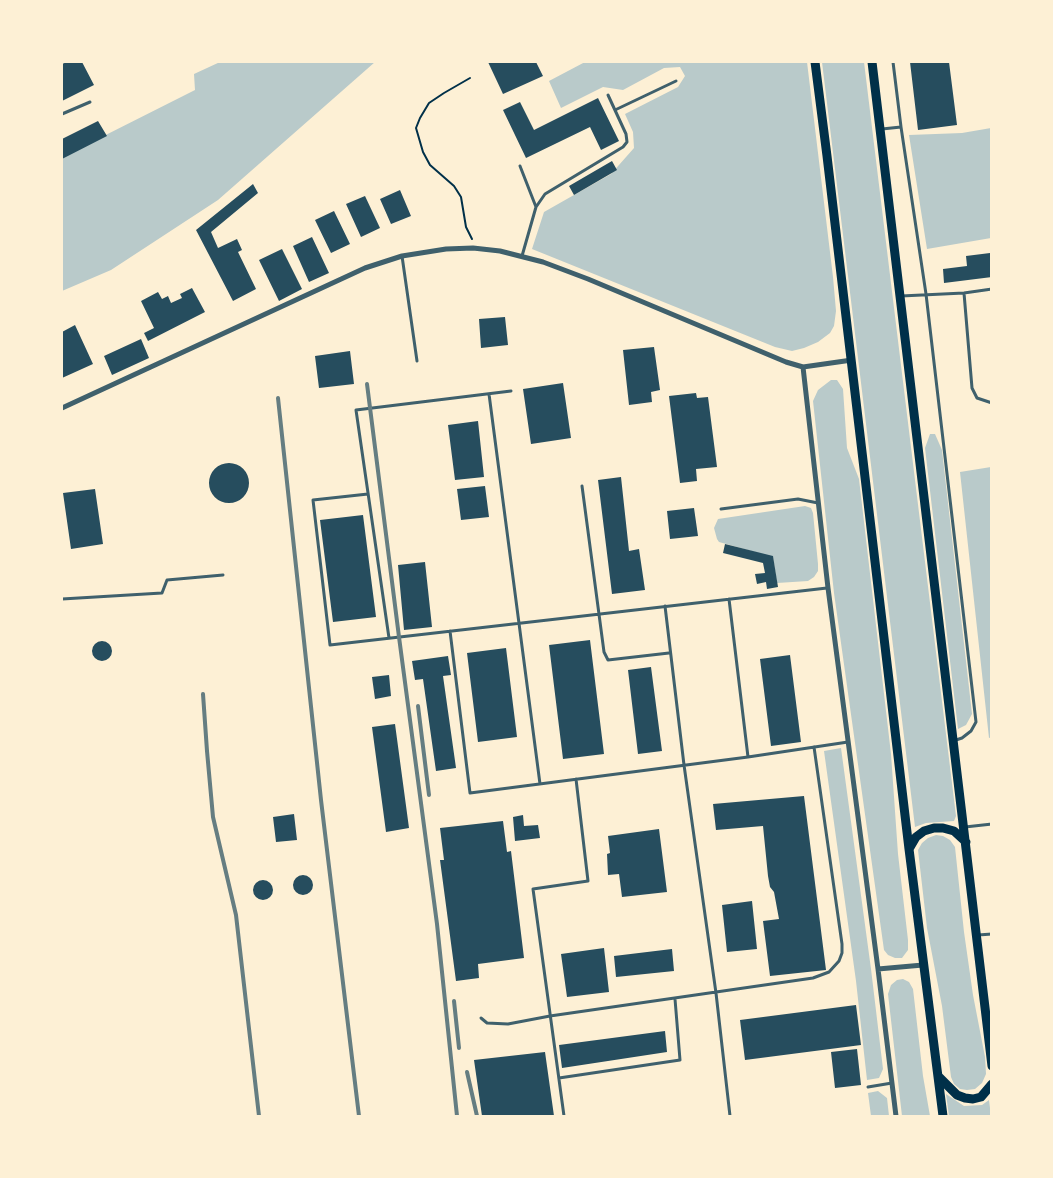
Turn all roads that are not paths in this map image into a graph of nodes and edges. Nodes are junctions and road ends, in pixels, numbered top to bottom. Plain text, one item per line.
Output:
1 (815, 62) edge
2 (872, 62) edge
3 (893, 62) edge
4 (676, 81) dead end
5 (608, 95) dead end
6 (90, 102) dead end
7 (615, 110) junction
8 (62, 114) edge
9 (901, 127) junction
10 (880, 129) junction
11 (520, 166) dead end
12 (536, 207) junction
13 (402, 256) junction
14 (522, 256) junction
15 (992, 289) edge
16 (964, 293) junction
17 (926, 294) junction
18 (900, 296) junction
19 (852, 360) junction
20 (417, 362) dead end
21 (803, 367) junction
22 (511, 391) dead end
23 (489, 394) junction
24 (992, 403) edge
25 (62, 408) edge
26 (582, 486) dead end
27 (368, 494) junction
28 (818, 503) junction
29 (721, 509) dead end
30 (223, 575) dead end
31 (828, 588) junction
32 (62, 599) edge
33 (729, 599) junction
34 (665, 606) junction
35 (600, 614) junction
36 (519, 624) junction
37 (450, 631) junction
38 (389, 638) junction
39 (670, 653) junction
40 (952, 741) junction
41 (849, 742) junction
42 (814, 747) junction
43 (748, 757) junction
44 (684, 765) junction
45 (576, 779) junction
46 (540, 784) junction
47 (992, 824) edge
48 (964, 827) junction
49 (966, 842) junction
50 (909, 849) junction
51 (992, 933) edge
52 (976, 936) junction
53 (923, 965) junction
54 (878, 969) junction
55 (716, 993) junction
56 (987, 995) edge
57 (675, 999) junction
58 (550, 1016) junction
59 (481, 1018) dead end
60 (992, 1066) edge
61 (938, 1076) junction
62 (559, 1078) junction
63 (891, 1083) junction
64 (992, 1084) edge
65 (868, 1087) dead end
66 (564, 1116) edge
67 (730, 1116) edge
68 (896, 1116) edge
69 (943, 1116) edge

1 - 19 highway
2 - 10 highway
3 - 9 lane
4 - 7 lane
5 - 7 lane
6 - 8 lane
7 - 12 lane
9 - 10 lane
9 - 17 lane
10 - 18 highway
11 - 12 lane
12 - 14 lane
13 - 14 street
13 - 20 lane
13 - 25 street
14 - 21 street
15 - 16 lane
16 - 17 lane
16 - 24 lane
17 - 18 lane
17 - 40 lane
18 - 40 highway
19 - 21 street
19 - 50 highway
21 - 28 street
22 - 23 lane
23 - 27 lane
23 - 36 lane
26 - 35 lane
27 - 38 lane
27 - 38 lane
28 - 29 lane
28 - 31 street
30 - 32 lane
31 - 33 lane
31 - 41 street
33 - 34 lane
33 - 43 lane
34 - 35 lane
34 - 39 lane
35 - 36 lane
35 - 39 lane
36 - 37 lane
36 - 46 lane
37 - 38 lane
37 - 46 lane
39 - 44 lane
40 - 48 highway
41 - 42 lane
41 - 54 street
42 - 43 lane
42 - 55 lane
43 - 44 lane
44 - 45 lane
44 - 55 lane
45 - 46 lane
45 - 58 lane
47 - 48 lane
48 - 49 highway
49 - 50 highway
49 - 52 highway
50 - 53 highway
51 - 52 lane
52 - 56 highway
53 - 54 street
53 - 61 highway
54 - 63 street
55 - 57 lane
55 - 67 lane
56 - 60 highway
57 - 58 lane
57 - 62 lane
58 - 59 lane
58 - 62 lane
61 - 64 highway
61 - 69 highway
62 - 66 lane
63 - 65 lane
63 - 68 street

